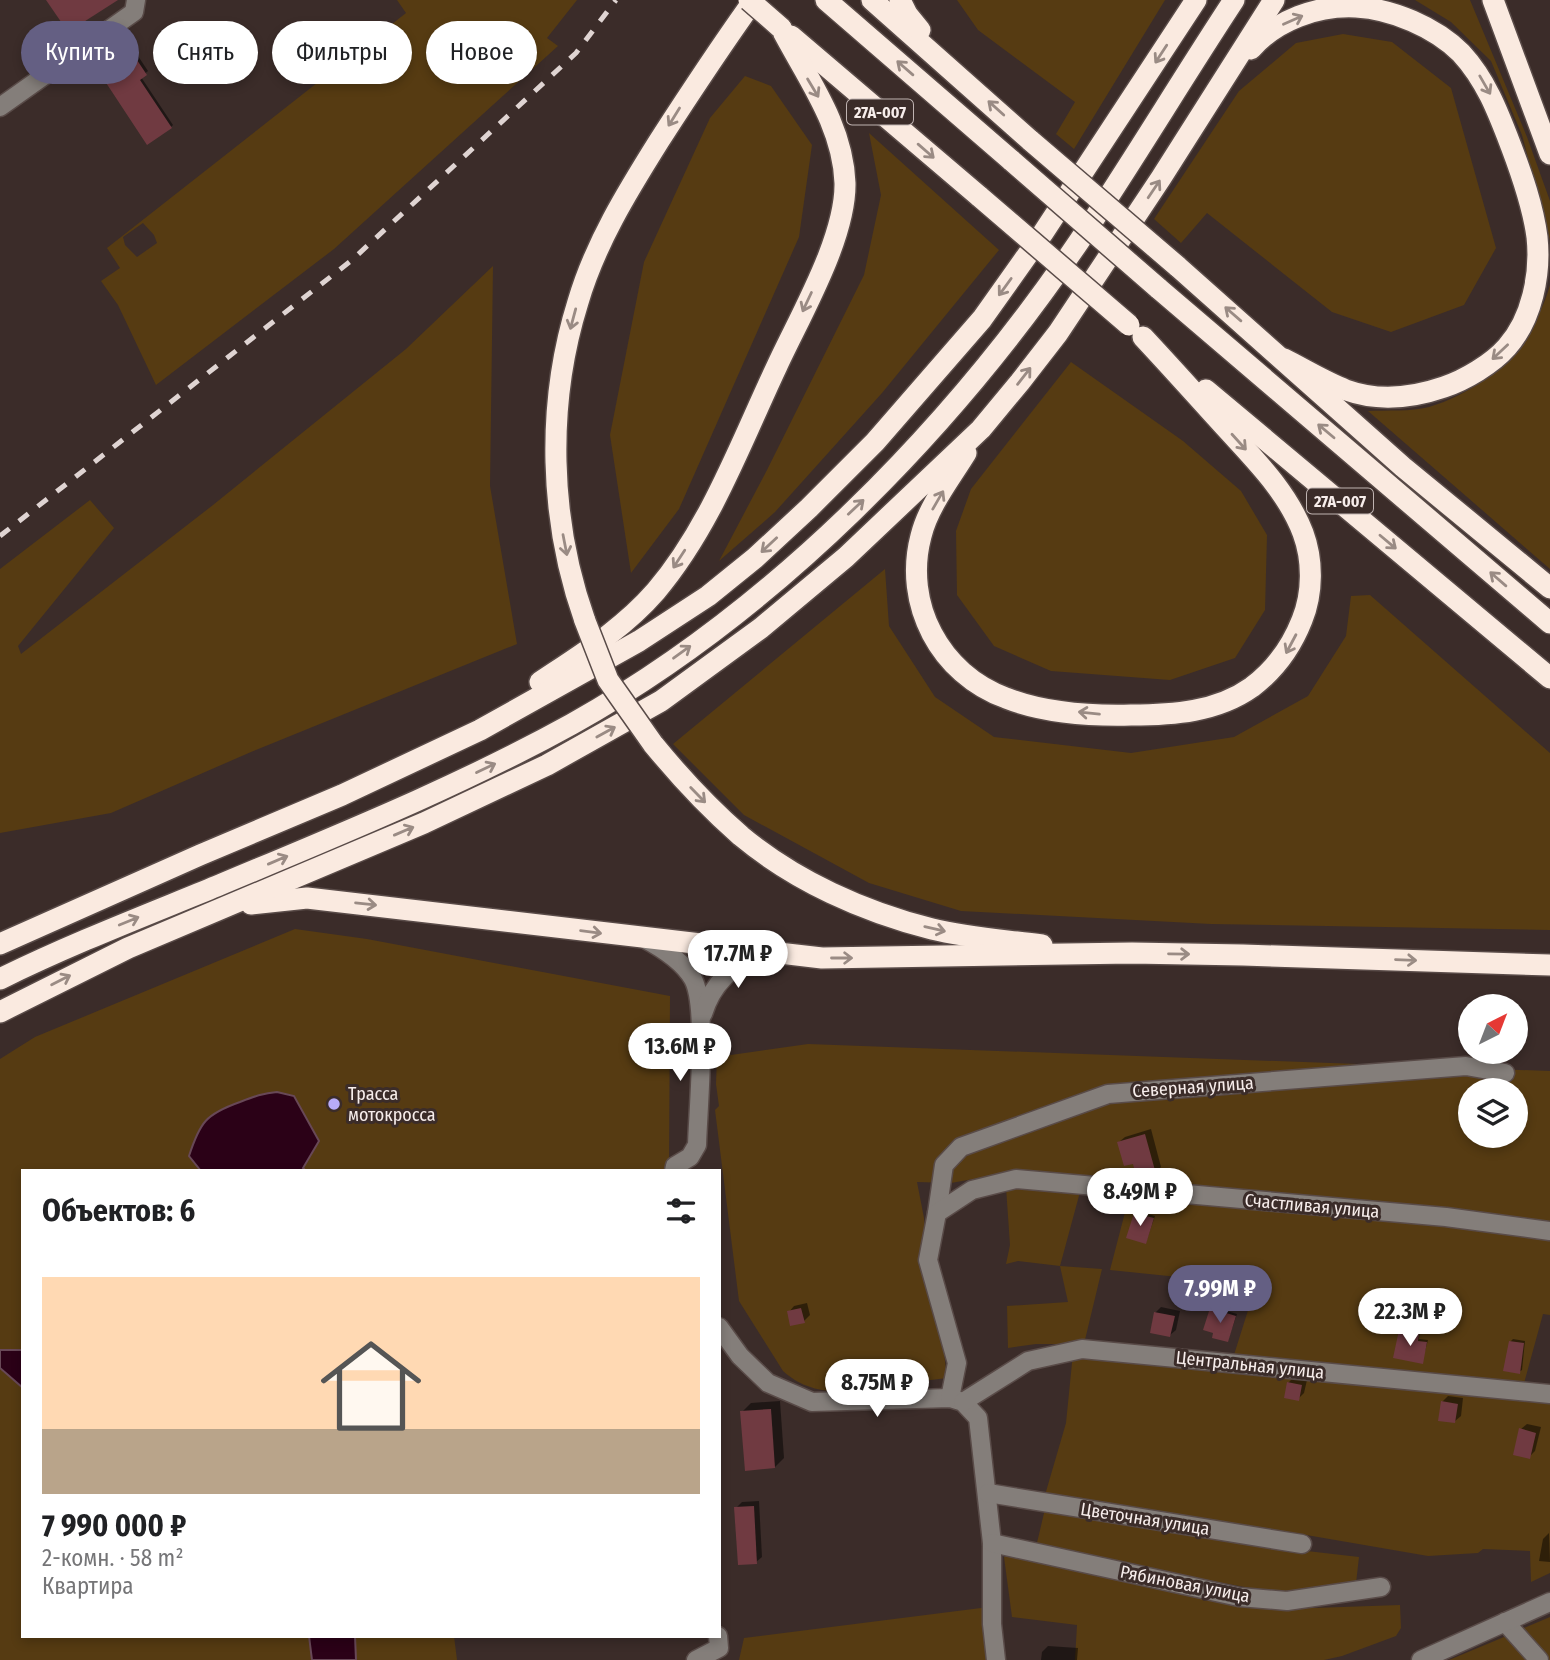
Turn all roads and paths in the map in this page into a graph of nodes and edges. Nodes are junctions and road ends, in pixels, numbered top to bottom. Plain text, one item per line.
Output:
1 (136, 0) edge
2 (752, 0) edge
3 (826, 0) edge
4 (872, 0) edge
5 (900, 0) edge
6 (1196, 0) edge
7 (1234, 0) edge
8 (1274, 0) edge
9 (1493, 0) edge
10 (781, 27) junction
11 (960, 76) junction
12 (1224, 79) junction
13 (0, 107) edge
14 (1550, 154) edge
15 (1136, 331) junction
16 (1284, 359) junction
17 (981, 429) junction
18 (1550, 588) edge
19 (1550, 624) edge
20 (1550, 678) edge
21 (480, 730) junction
22 (225, 907) junction
23 (643, 938) junction
24 (0, 944) edge
25 (768, 952) junction
26 (1110, 954) junction
27 (1550, 965) edge
28 (0, 979) edge
29 (0, 1012) edge
30 (701, 1021) junction
31 (1505, 1073) dead end
32 (674, 1169) edge
33 (937, 1213) junction
34 (1550, 1231) edge
35 (721, 1330) edge
36 (1550, 1394) edge
37 (957, 1400) junction
38 (988, 1493) junction
39 (992, 1544) junction
40 (1302, 1544) dead end
41 (1381, 1587) dead end
42 (1550, 1601) edge
43 (1505, 1622) junction
44 (718, 1638) edge
45 (696, 1660) edge
46 (996, 1660) edge
47 (1421, 1660) edge
48 (1539, 1660) edge

1 - 13 street
2 - 10 highway, 27А-007, bridge
2 -> 26 highway, bridge
19 -> 3 highway, 27А-007, bridge
4 - 11 highway
5 - 11 highway
6 -> 21 highway
28 -> 7 highway
8 - 12 highway
9 - 14 highway
10 -> 15 highway, 27А-007, bridge
10 -> 21 highway
16 -> 11 highway, bridge
12 -> 16 highway
17 -> 12 highway
15 -> 17 highway
15 -> 20 highway, 27А-007
16 - 18 highway
22 -> 17 highway
21 - 24 highway
22 -> 23 highway
29 -> 22 highway
23 - 25 highway
23 - 30 street
25 -> 26 highway
25 - 30 street
26 -> 27 highway
30 - 32 street
31 - 33 street, Северная улица
33 - 34 street, Счастливая улица
33 - 37 street
35 - 37 street
36 - 37 street, Центральная улица
37 - 38 street
38 - 39 street
38 - 40 street, Цветочная улица
39 - 41 street, Рябиновая улица
39 - 46 street
42 - 43 street
43 - 47 street
43 - 48 street
44 - 45 street

